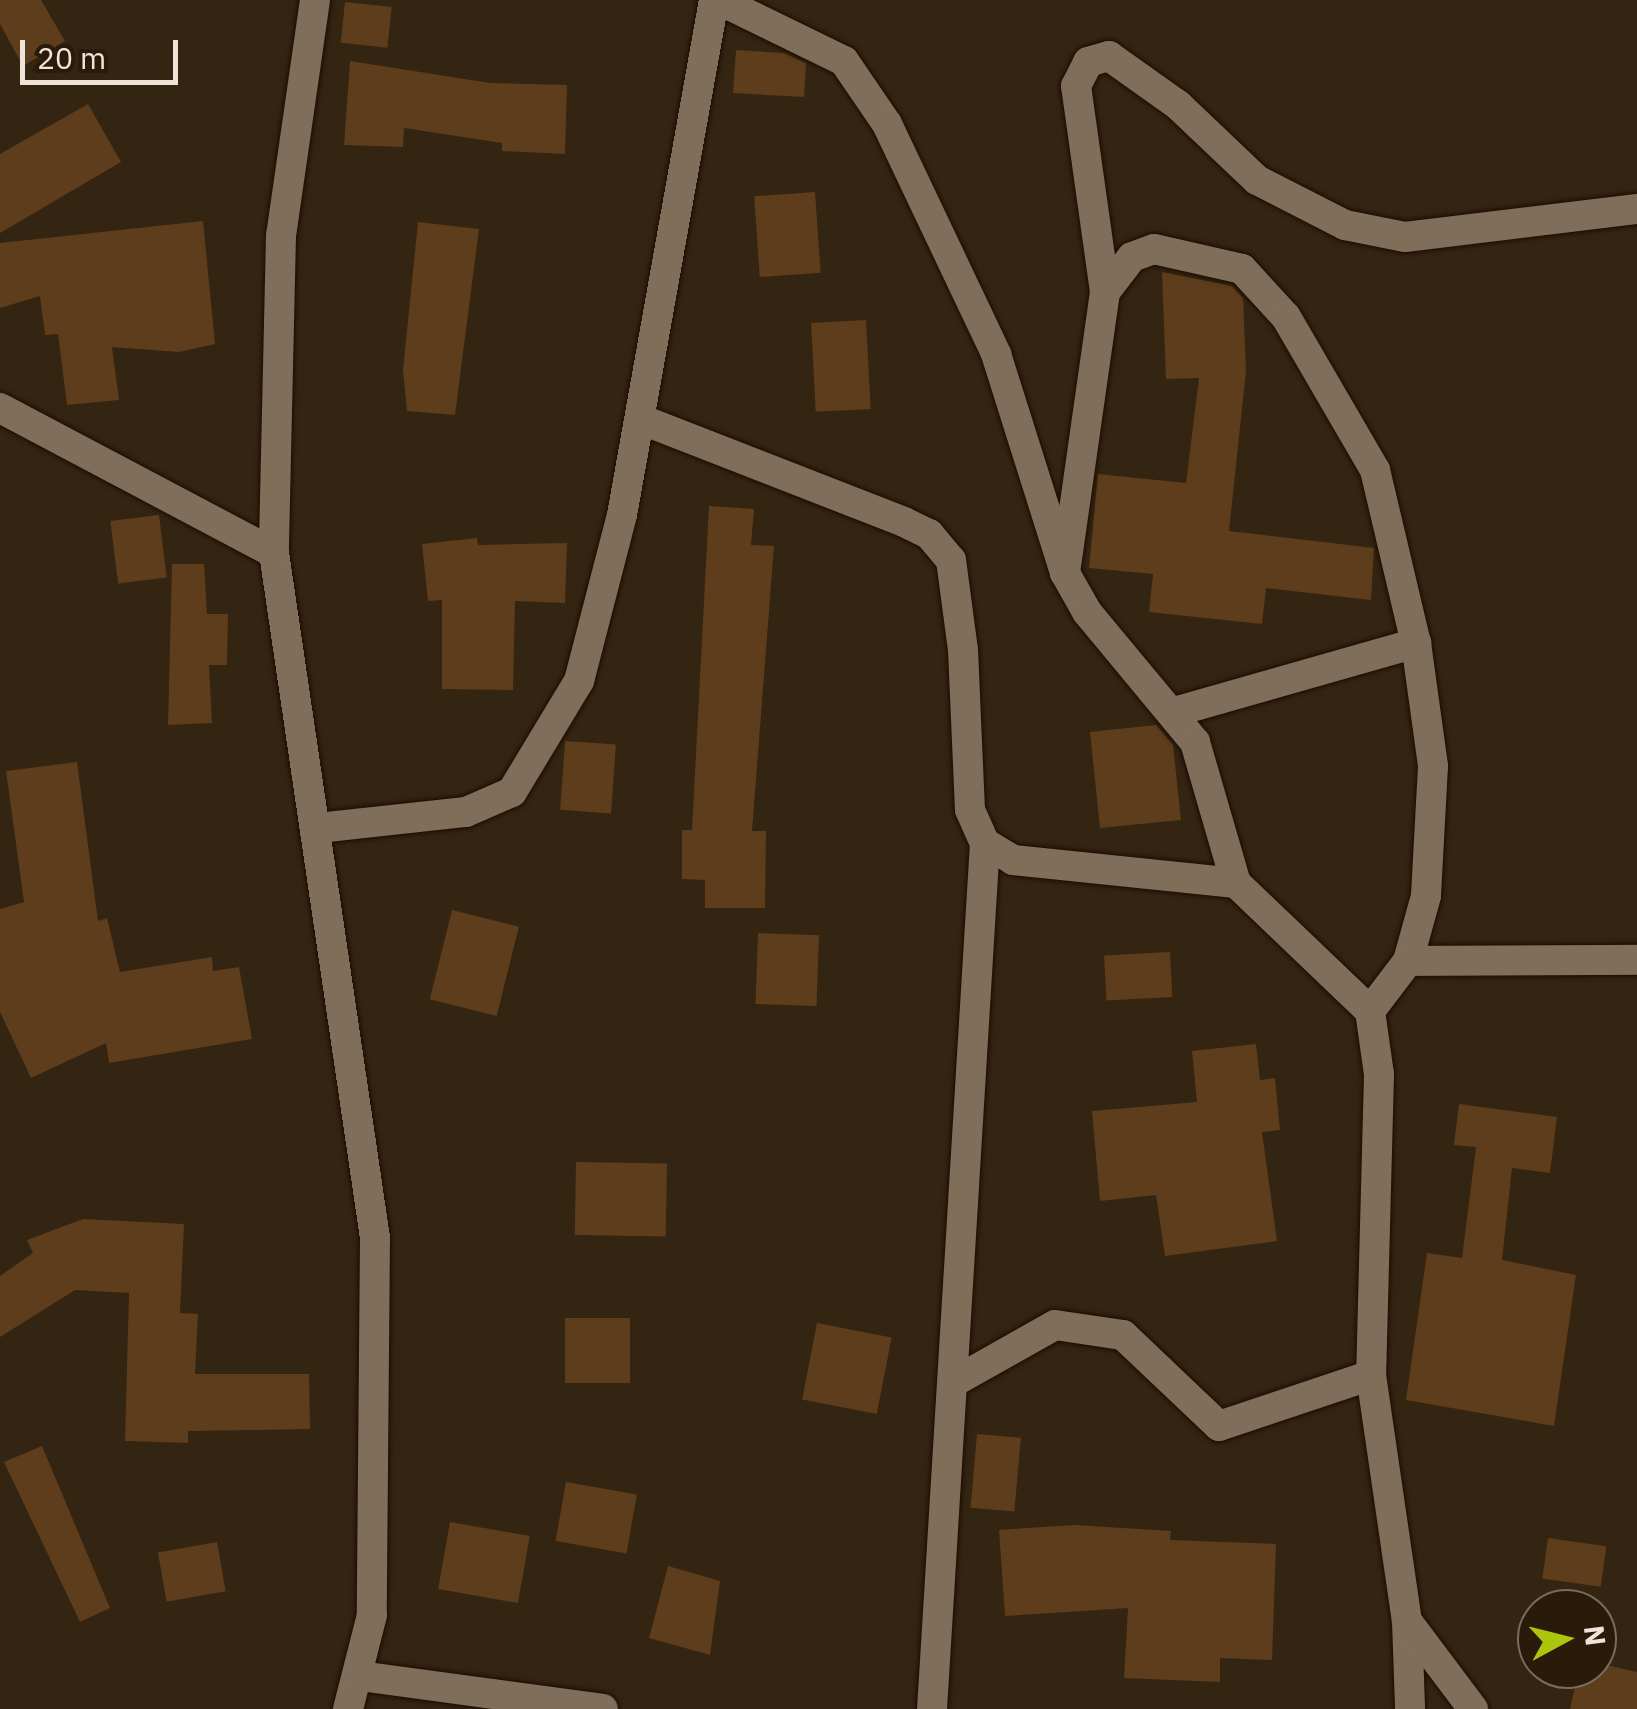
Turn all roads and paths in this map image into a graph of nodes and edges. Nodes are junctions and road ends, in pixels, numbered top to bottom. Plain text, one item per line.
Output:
1 (315, 0) edge
2 (716, 0) edge
3 (1637, 210) edge
4 (1104, 292) junction
5 (0, 408) edge
6 (640, 419) junction
7 (274, 553) junction
8 (1065, 574) junction
9 (1416, 643) junction
10 (1174, 712) junction
11 (318, 828) junction
12 (985, 843) junction
13 (1236, 882) junction
14 (1637, 960) edge
15 (1408, 961) junction
16 (1370, 1011) junction
17 (1371, 1375) junction
18 (952, 1382) junction
19 (1407, 1621) junction
20 (360, 1676) junction
21 (348, 1709) edge
22 (604, 1709) edge
23 (932, 1709) edge
24 (1410, 1709) edge
25 (1473, 1709) edge

1 - 7 street
2 - 6 street
2 - 8 street
3 - 4 street
4 - 8 street
4 - 9 street
5 - 7 street
6 - 11 street
6 - 12 street
7 - 11 street
8 - 10 street
9 - 10 street
9 - 15 street
10 - 13 street
11 - 20 street
12 - 13 street
12 - 18 street
13 - 16 street
14 - 15 street
15 - 16 street
16 - 17 street
17 - 18 street
17 - 19 street
18 - 23 street
19 - 24 street
19 - 25 street
20 - 21 street
20 - 22 street

